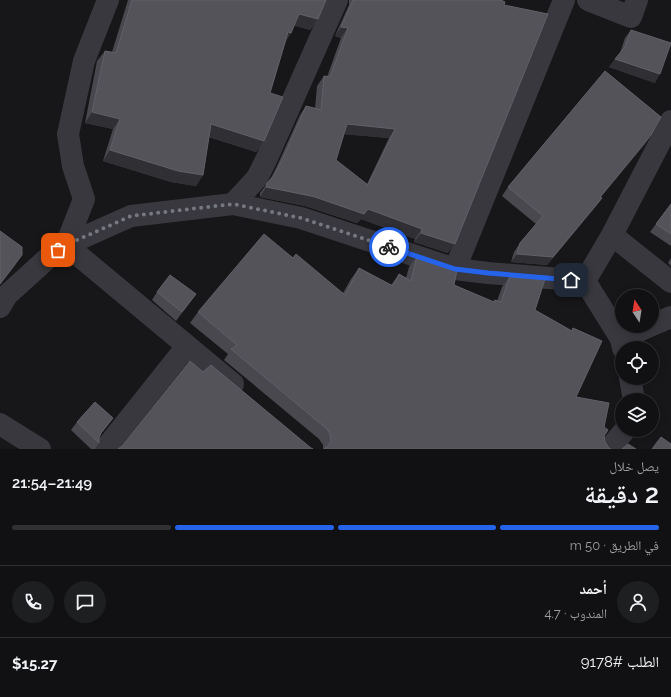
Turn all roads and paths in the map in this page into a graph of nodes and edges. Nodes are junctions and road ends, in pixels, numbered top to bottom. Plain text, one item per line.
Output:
1 (108, 0) edge
2 (337, 0) edge
3 (564, 0) edge
4 (588, 0) edge
5 (637, 0) edge
6 (671, 121) edge
7 (233, 204) junction
8 (612, 235) junction
9 (66, 245) junction
10 (455, 269) junction
11 (585, 281) junction
12 (671, 282) edge
13 (0, 307) edge
14 (671, 316) edge
15 (659, 322) edge
16 (639, 333) edge
17 (621, 341) edge
18 (625, 341) edge
19 (187, 346) junction
20 (246, 395) edge
21 (0, 424) edge
22 (619, 437) edge
23 (40, 449) edge
24 (105, 449) edge
25 (609, 449) edge

1 - 9 street
2 - 7 street
3 - 10 street
4 - 5 street
6 - 8 street
7 - 9 street
7 - 10 street
8 - 11 street
8 - 12 street
9 - 13 street
9 - 19 street
10 - 11 street
11 - 17 street
14 - 15 street
16 - 18 street
19 - 20 street
19 - 24 street
21 - 23 street
22 - 25 street

